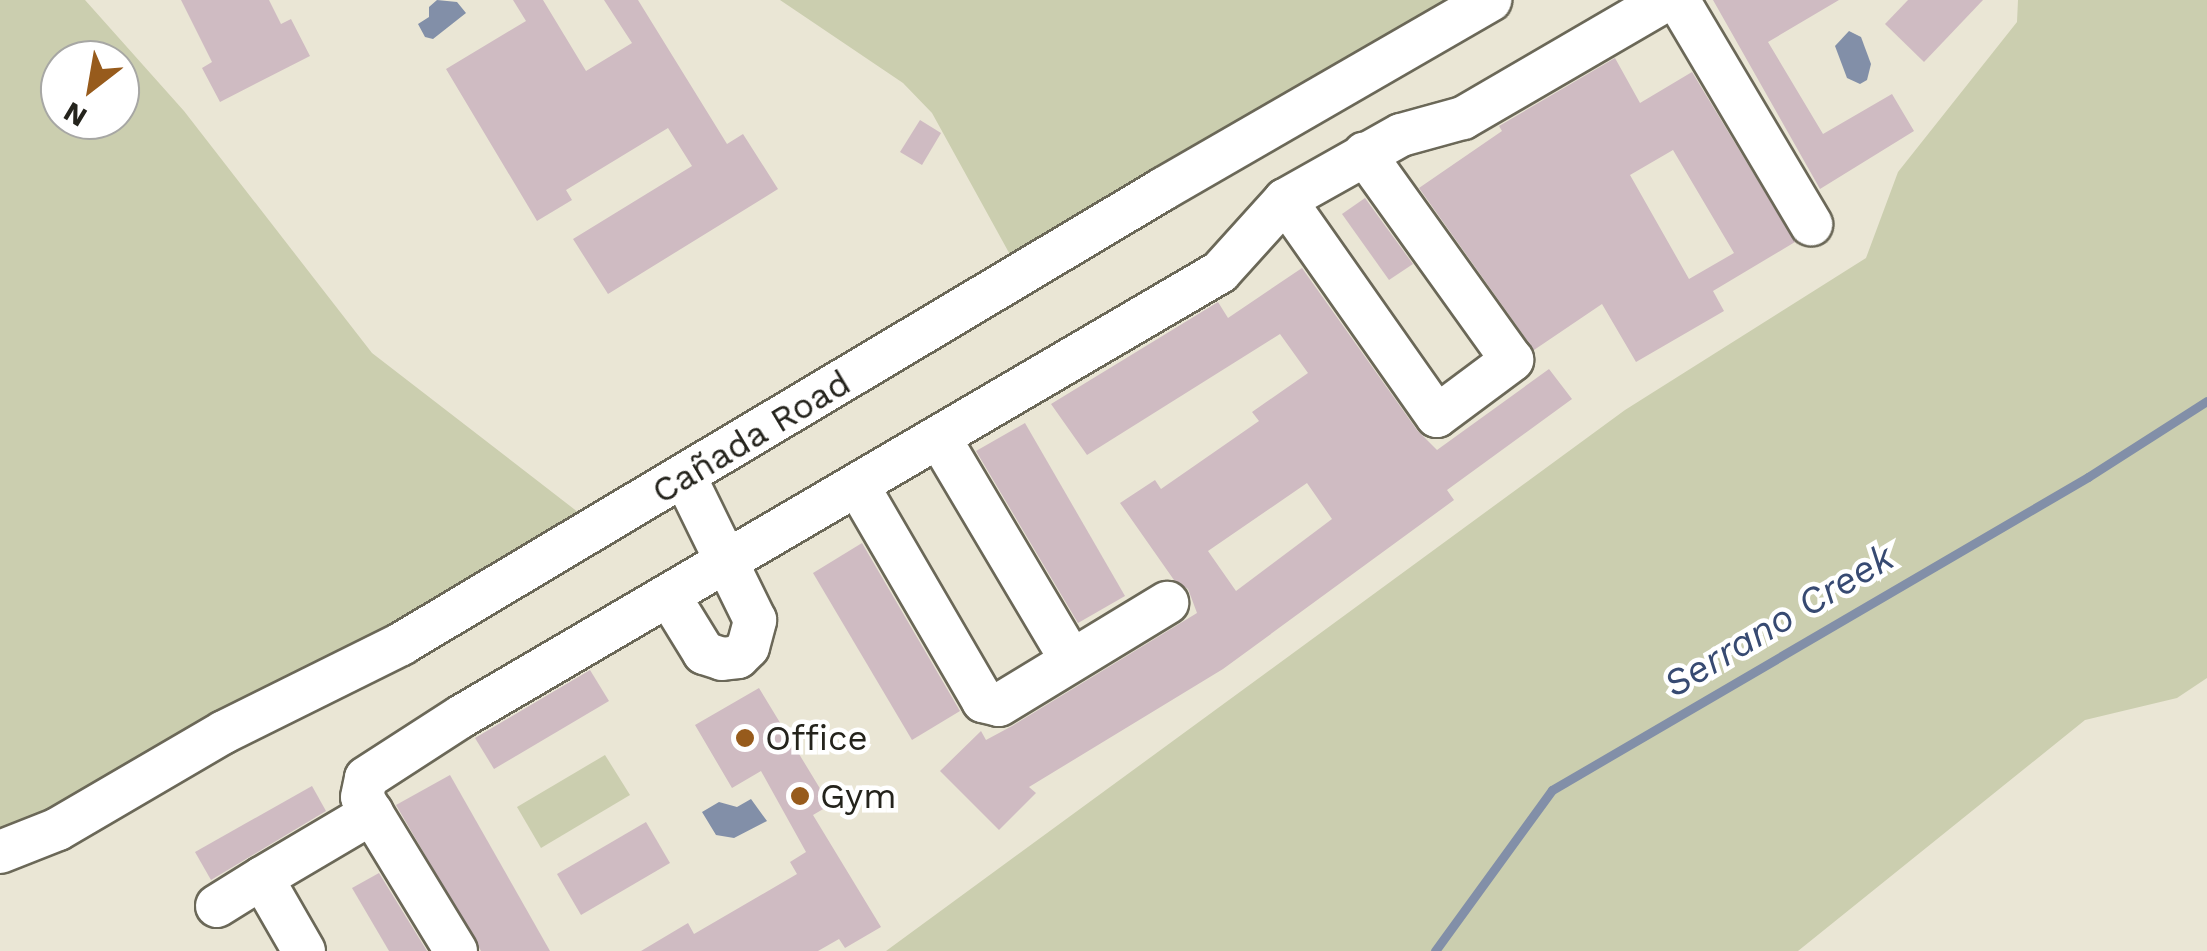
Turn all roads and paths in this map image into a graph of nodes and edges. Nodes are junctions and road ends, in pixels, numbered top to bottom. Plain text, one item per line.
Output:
1 (1490, 0) edge
2 (1666, 0) edge
3 (1678, 0) edge
4 (1364, 153) junction
5 (1285, 200) junction
6 (1812, 224) dead end
7 (940, 439) junction
8 (684, 477) junction
9 (858, 486) junction
10 (727, 563) junction
11 (669, 596) junction
12 (1167, 603) dead end
13 (1071, 660) junction
14 (372, 813) junction
15 (0, 852) edge
16 (262, 878) junction
17 (217, 906) dead end
18 (304, 951) edge
19 (456, 951) edge

1 - 8 street, Cañada Road
2 - 4 street
3 - 6 street
4 - 5 street
4 - 5 street
5 - 7 street
7 - 9 street
7 - 13 street
8 - 10 street
8 - 15 street, Cañada Road
9 - 10 street
9 - 13 street
10 - 11 street
10 - 11 street
11 - 14 street
12 - 13 street
14 - 16 street
14 - 19 street
16 - 17 street
16 - 18 street

